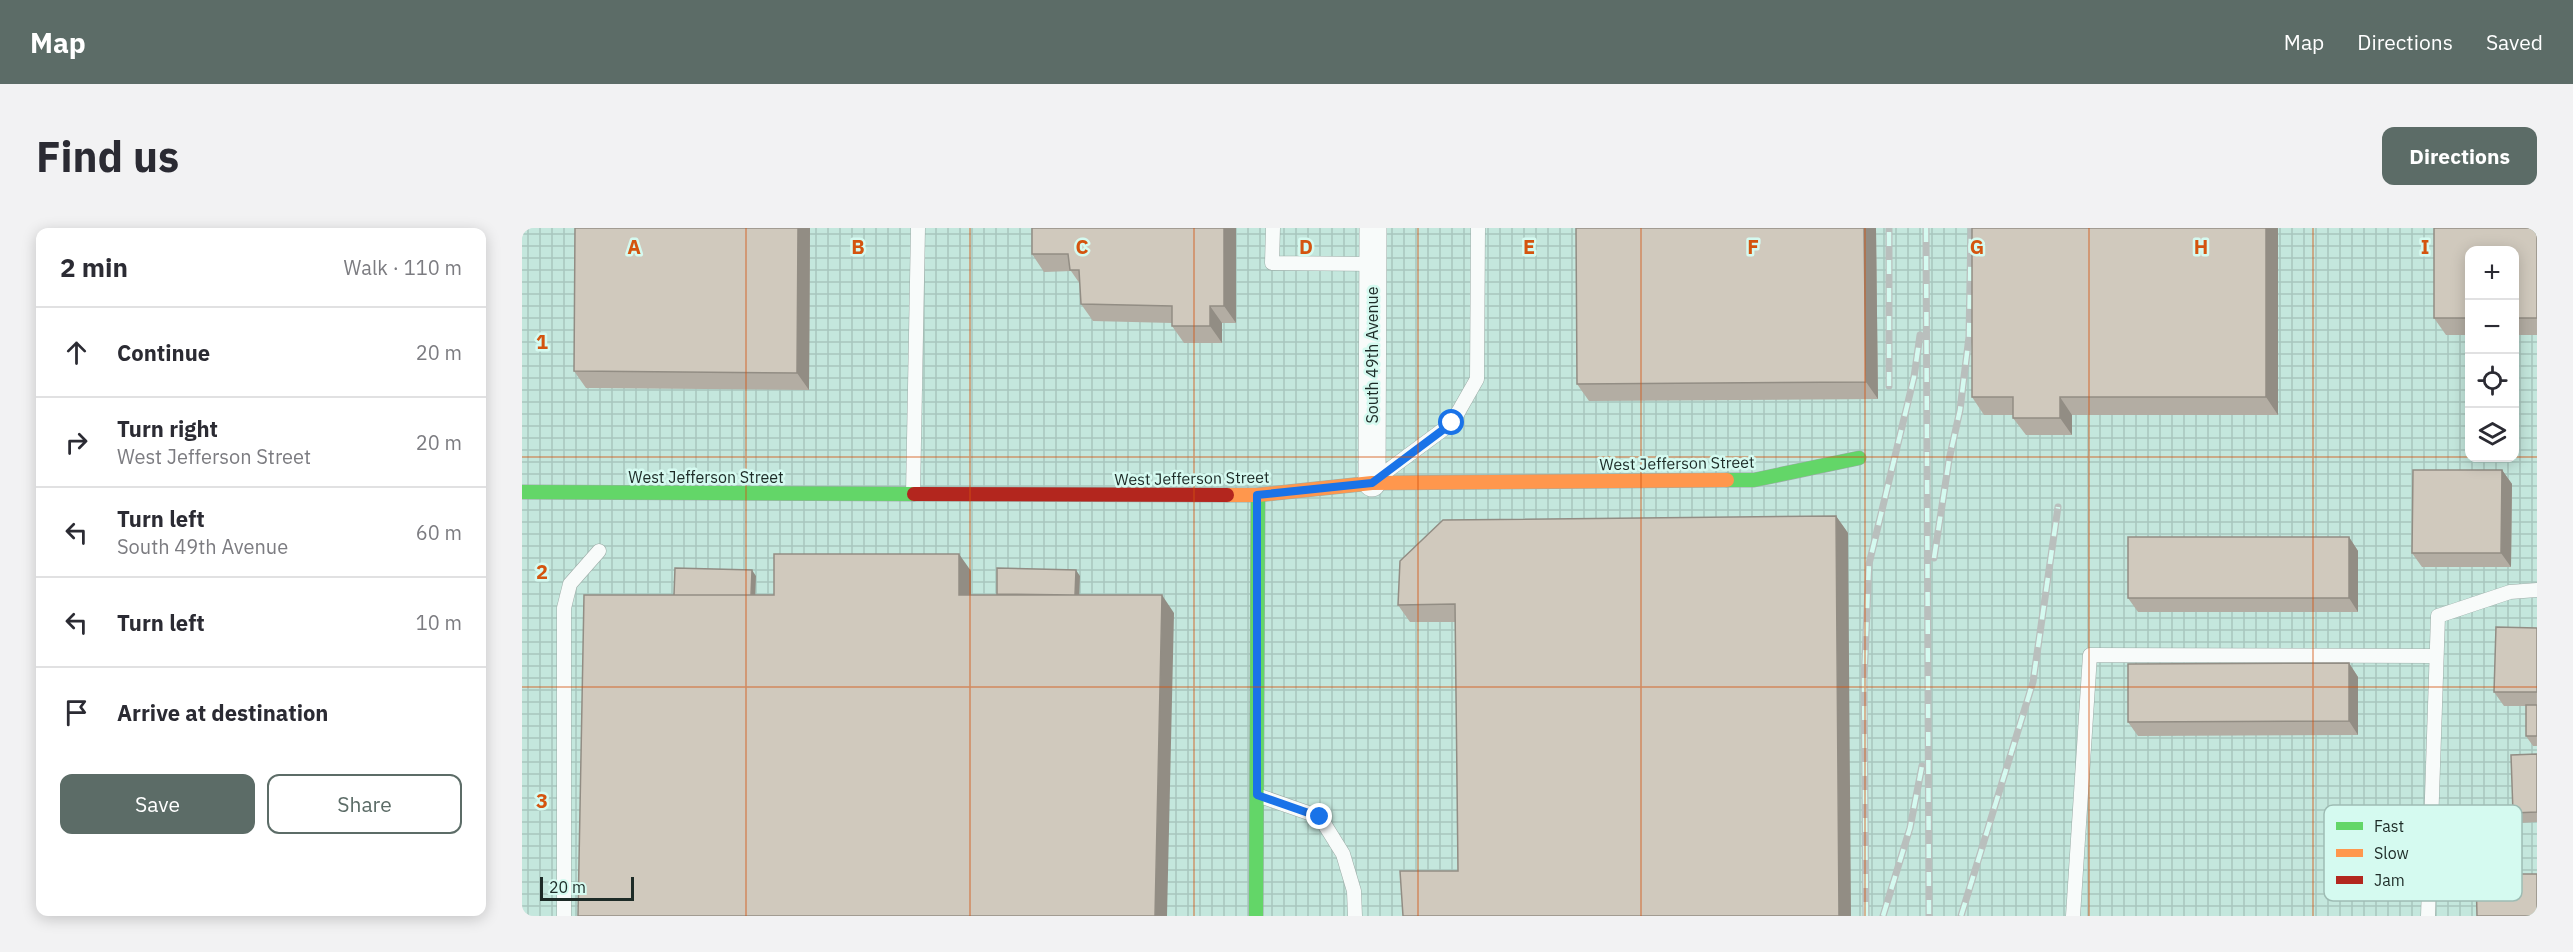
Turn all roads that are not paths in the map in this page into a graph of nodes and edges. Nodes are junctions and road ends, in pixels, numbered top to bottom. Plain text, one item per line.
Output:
1 (918, 228) edge
2 (1272, 228) edge
3 (1373, 228) edge
4 (1478, 228) edge
5 (1373, 264) junction
6 (1859, 459) dead end
7 (1372, 483) junction
8 (522, 492) edge
9 (913, 494) junction
10 (1257, 495) junction
11 (599, 551) dead end
12 (2537, 590) edge
13 (2436, 656) junction
14 (1257, 795) junction
15 (2431, 805) edge
16 (2428, 901) edge
17 (564, 916) edge
18 (1256, 916) edge
19 (1355, 916) edge
20 (2073, 916) edge
21 (2428, 916) edge

1 - 9 lane
2 - 5 lane
3 - 5 street, South 49th Avenue
4 - 7 lane
5 - 7 street, South 49th Avenue
6 - 7 street, West Jefferson Street
7 - 10 street, West Jefferson Street
8 - 9 street, West Jefferson Street
9 - 10 street, West Jefferson Street
10 - 14 street
11 - 17 lane
12 - 13 lane
13 - 15 lane
13 - 20 lane
14 - 18 street
14 - 19 lane
16 - 21 lane

